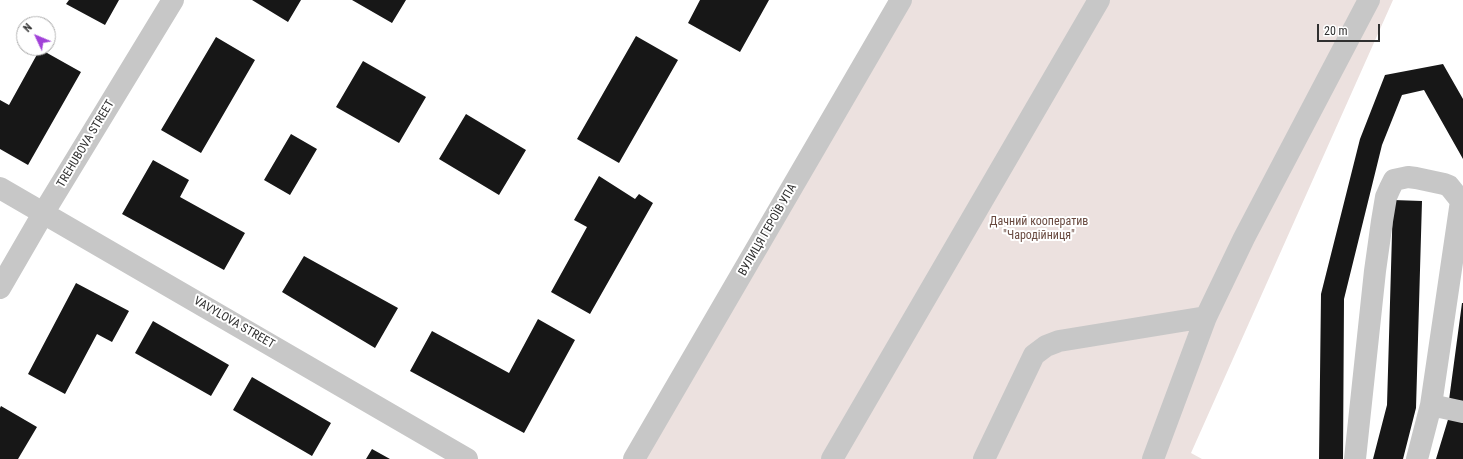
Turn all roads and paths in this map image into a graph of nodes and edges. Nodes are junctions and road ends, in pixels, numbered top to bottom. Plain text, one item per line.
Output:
1 (173, 0) edge
2 (901, 0) edge
3 (1099, 0) edge
4 (1369, 0) edge
5 (0, 188) edge
6 (1462, 201) edge
7 (44, 212) junction
8 (0, 288) edge
9 (1206, 317) junction
10 (1431, 405) junction
11 (1463, 412) edge
12 (467, 459) edge
13 (634, 459) edge
14 (832, 459) edge
15 (984, 459) edge
16 (1153, 459) edge
17 (1355, 459) edge
18 (1417, 459) edge

1 - 7 street, TREHUBOVA STREET
2 - 13 street, ВУЛИЦЯ ГЕРОЇВ УПА
3 - 14 street
4 - 9 street
5 - 7 street, VAVYLOVA STREET
6 - 10 street
6 - 17 street
7 - 8 street, TREHUBOVA STREET
7 - 12 street, VAVYLOVA STREET
9 - 15 street
9 - 16 street
10 - 11 street
10 - 18 street

